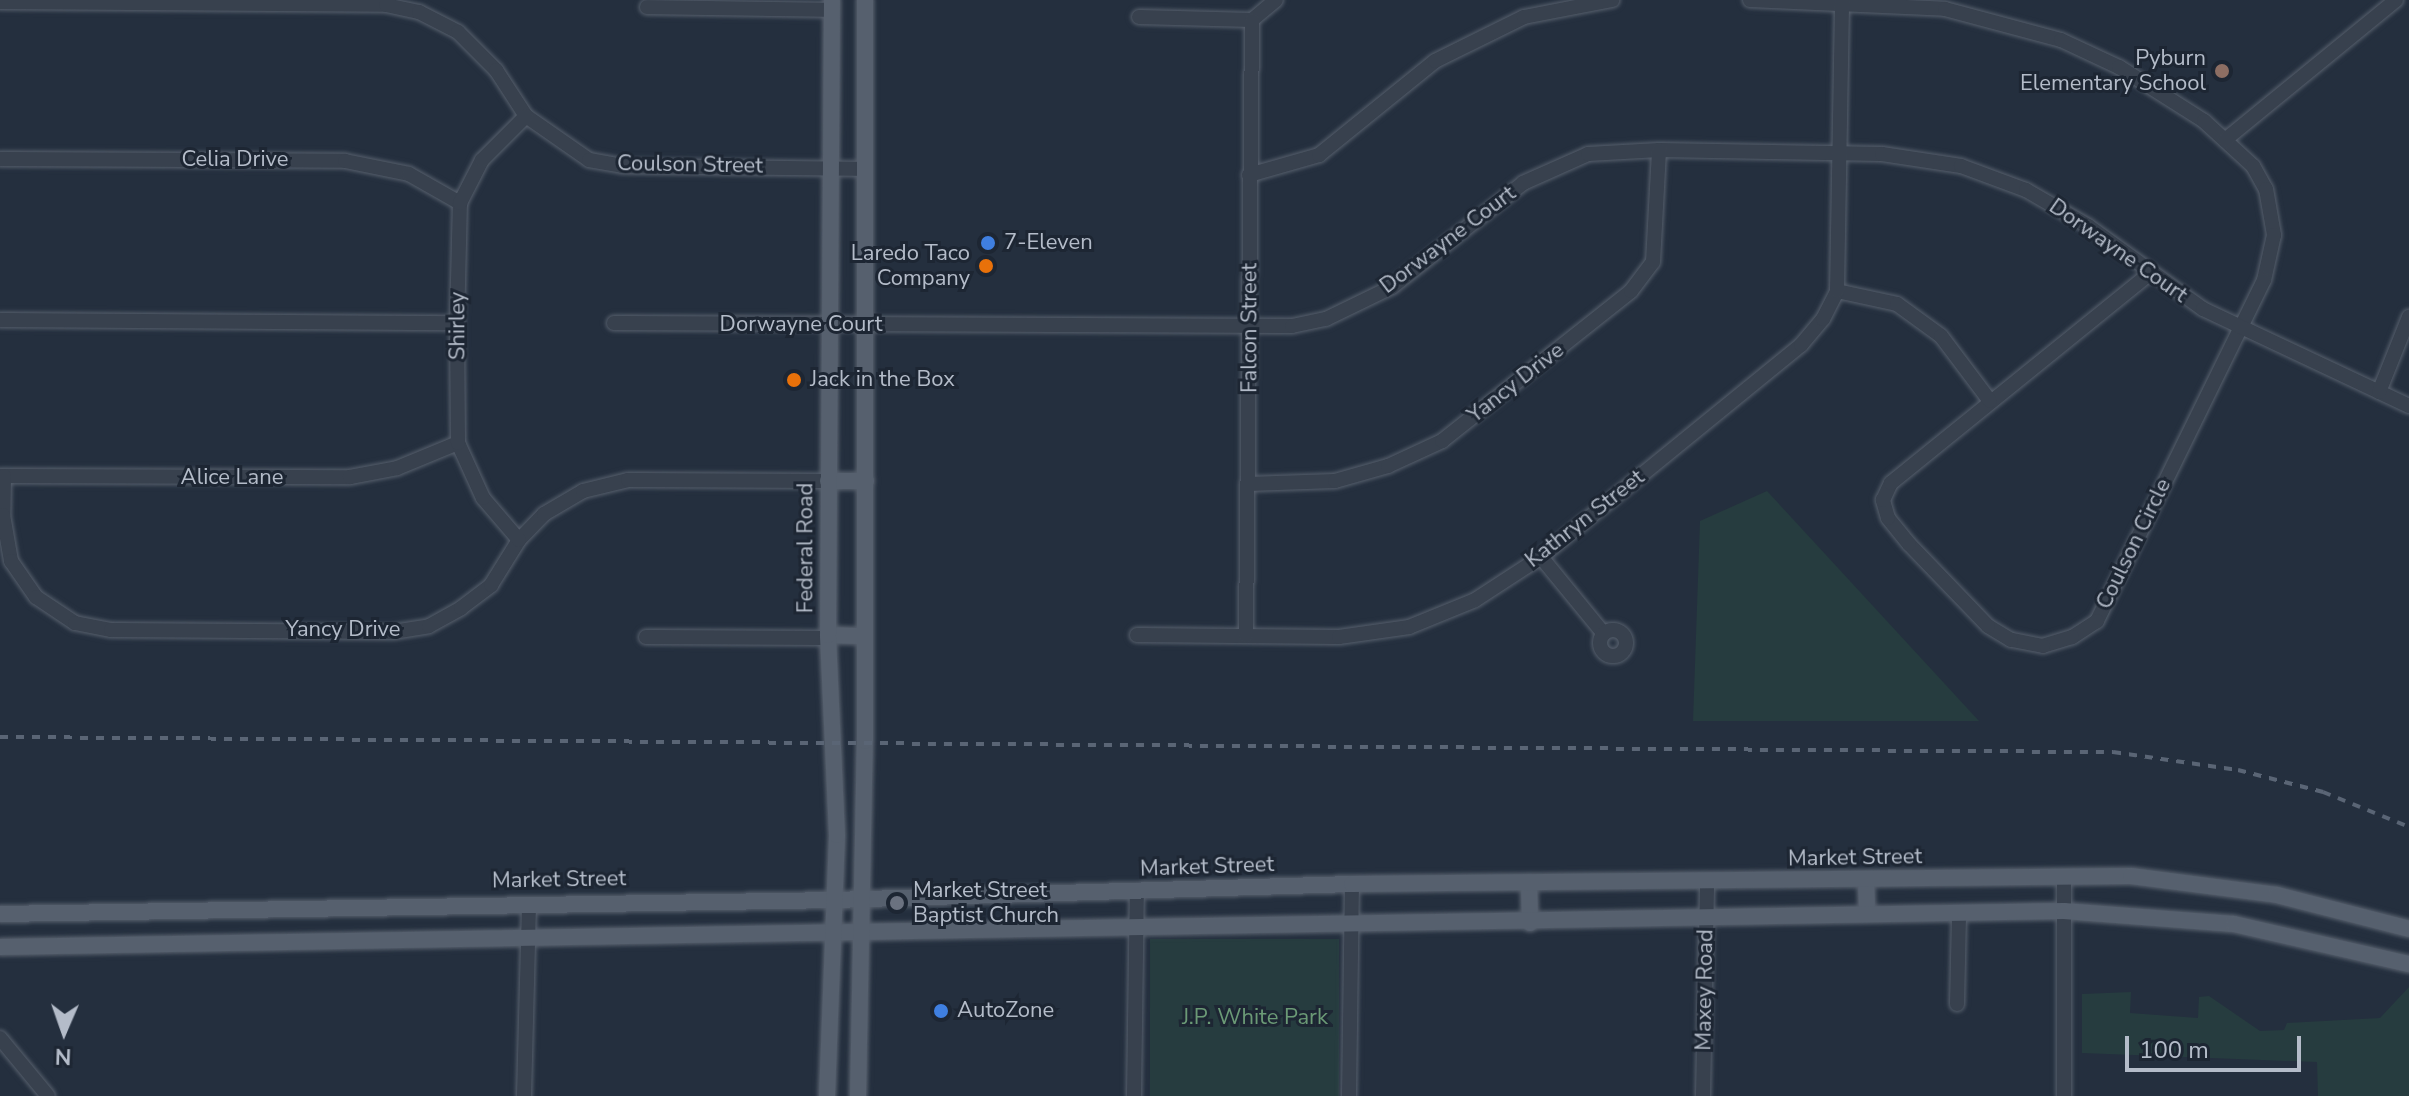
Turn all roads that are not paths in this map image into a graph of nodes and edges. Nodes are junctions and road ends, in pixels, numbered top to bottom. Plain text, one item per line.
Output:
1 (865, 0) edge
2 (1276, 0) edge
3 (1612, 0) edge
4 (1750, 0) edge
5 (2396, 0) edge
6 (1842, 1) edge
7 (0, 2) edge
8 (832, 5) edge
9 (647, 7) dead end
10 (1139, 17) dead end
11 (1252, 20) junction
12 (526, 116) junction
13 (2225, 140) junction
14 (1659, 150) junction
15 (1841, 152) junction
16 (0, 159) edge
17 (831, 168) junction
18 (865, 169) junction
19 (1249, 175) junction
20 (460, 203) junction
21 (2149, 274) junction
22 (1837, 291) junction
23 (2409, 317) edge
24 (0, 320) edge
25 (457, 323) junction
26 (614, 323) dead end
27 (832, 326) junction
28 (864, 326) junction
29 (1251, 327) junction
30 (2239, 328) junction
31 (2379, 392) junction
32 (1990, 401) junction
33 (2409, 406) edge
34 (458, 443) junction
35 (2, 476) edge
36 (828, 481) junction
37 (866, 481) junction
38 (1248, 484) junction
39 (519, 540) junction
40 (1541, 557) junction
41 (1604, 634) dead end
42 (1137, 635) dead end
43 (865, 636) junction
44 (1246, 636) junction
45 (646, 637) dead end
46 (828, 637) junction
47 (2064, 876) junction
48 (1866, 880) junction
49 (1529, 882) junction
50 (1352, 884) junction
51 (1707, 884) junction
52 (1137, 891) junction
53 (863, 899) junction
54 (834, 900) junction
55 (529, 904) junction
56 (2064, 911) junction
57 (0, 914) edge
58 (1867, 914) junction
59 (1959, 915) junction
60 (1707, 919) junction
61 (1530, 923) junction
62 (1352, 926) junction
63 (1136, 929) junction
64 (2409, 929) edge
65 (832, 933) junction
66 (862, 935) junction
67 (528, 940) junction
68 (0, 947) edge
69 (2409, 964) edge
70 (1957, 1004) dead end
71 (0, 1038) edge
72 (48, 1096) edge
73 (524, 1096) edge
74 (827, 1096) edge
75 (858, 1096) edge
76 (1134, 1096) edge
77 (1349, 1096) edge
78 (1703, 1096) edge
79 (2064, 1096) edge

1 - 18 main road
2 - 11 street
3 - 19 street
4 - 6 street
5 - 13 street
6 - 13 street
6 - 15 street
7 - 12 street, Coulson Street
8 - 9 street
8 - 17 main road, Federal Road
10 - 11 street
11 - 19 street, Falcon Street
12 - 17 street, Coulson Street
12 - 20 street, Shirley
13 - 30 street
14 - 15 street, Dorwayne Court
14 - 29 street, Dorwayne Court
14 - 38 street, Yancy Drive
15 - 21 street, Dorwayne Court
15 - 22 street
16 - 20 street, Celia Drive
17 - 18 street, Coulson Street
17 - 27 main road, Federal Road
18 - 28 main road
19 - 29 street, Falcon Street
20 - 25 street, Shirley
21 - 30 street, Dorwayne Court
21 - 32 street, Coulson Circle
22 - 32 street
22 - 40 street, Kathryn Street
23 - 31 street
24 - 25 street
25 - 34 street, Shirley
26 - 27 street, Dorwayne Court
27 - 28 street, Dorwayne Court
27 - 36 main road, Federal Road
28 - 29 street, Dorwayne Court
28 - 37 main road
29 - 38 street, Falcon Street
30 - 31 street, Dorwayne Court
30 - 32 street, Coulson Circle
31 - 33 street, Dorwayne Court
34 - 35 street, Alice Lane
34 - 39 street, Shirley
35 - 39 street, Yancy Drive
36 - 37 main road
36 - 39 street, Yancy Drive
36 - 46 main road, Federal Road
37 - 43 main road
38 - 44 street, Falcon Street
40 - 41 street
40 - 44 street, Kathryn Street
42 - 44 street, Kathryn Street
43 - 46 main road
43 - 53 main road
45 - 46 street
46 - 54 main road, Federal Road
47 - 48 main road, Market Street
47 - 56 street
47 - 64 main road, Market Street
48 - 51 main road, Market Street
48 - 58 main road
49 - 50 main road, Market Street
49 - 51 main road, Market Street
49 - 61 main road
50 - 52 main road, Market Street
50 - 62 street
51 - 60 street, Maxey Road
52 - 53 main road, Market Street
52 - 63 street
53 - 54 main road, Market Street
53 - 66 main road
54 - 55 main road, Market Street
54 - 65 main road, Federal Road
55 - 57 main road, Market Street
55 - 67 street
56 - 59 main road
56 - 69 main road
56 - 79 street
58 - 59 main road
58 - 60 main road
59 - 70 street
60 - 61 main road
60 - 78 street, Maxey Road
61 - 62 main road
62 - 63 main road
62 - 77 street
63 - 66 main road
63 - 76 street
65 - 66 main road
65 - 67 main road
65 - 74 main road, Federal Road
66 - 75 main road
67 - 68 main road
67 - 73 street
71 - 72 street

